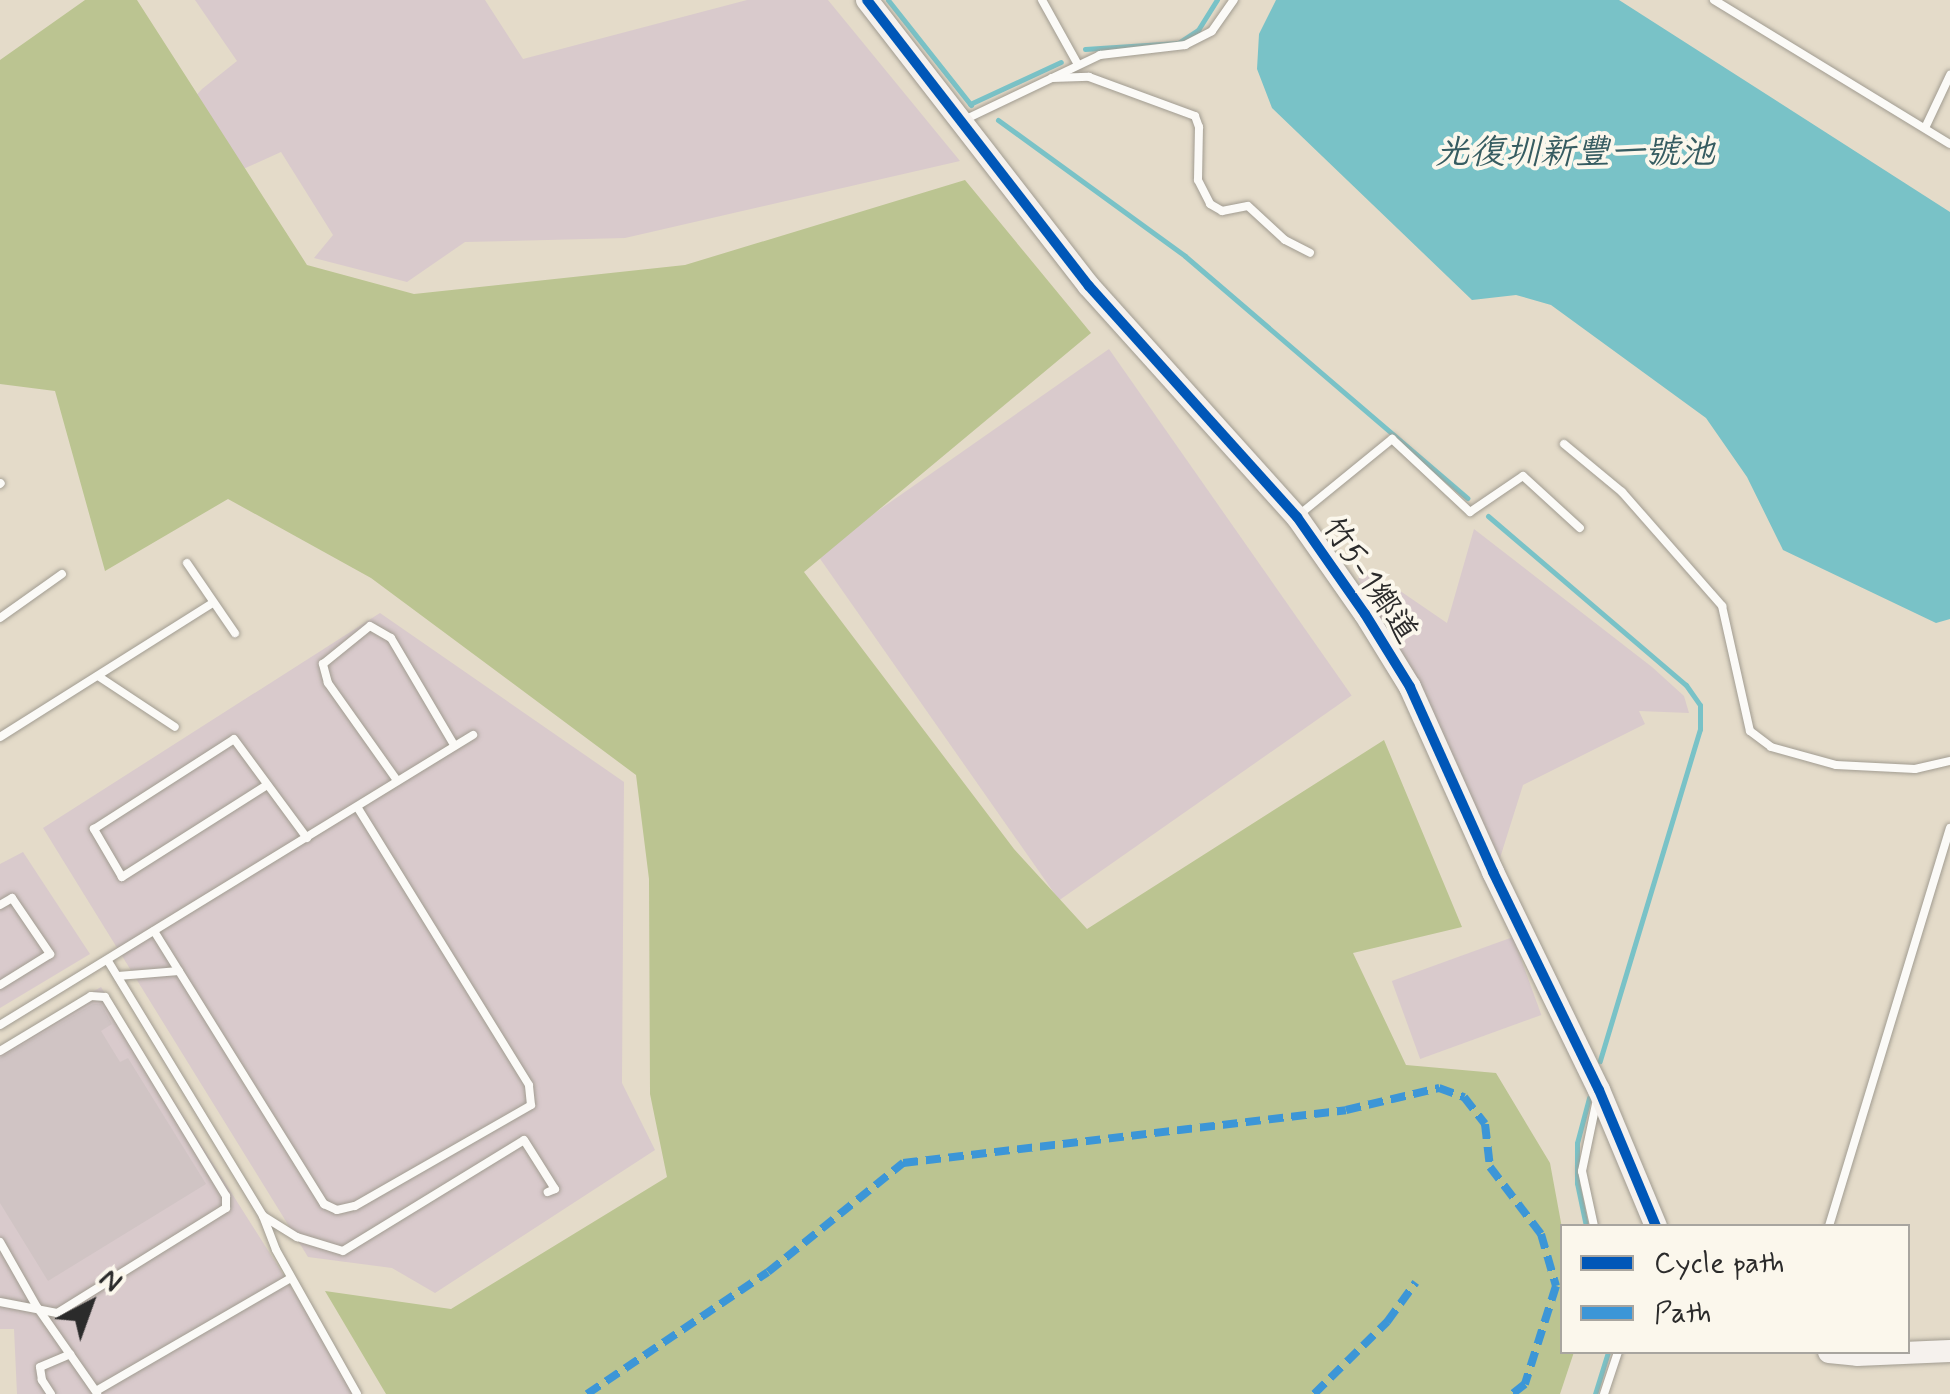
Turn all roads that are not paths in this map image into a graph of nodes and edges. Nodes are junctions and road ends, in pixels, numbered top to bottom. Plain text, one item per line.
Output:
1 (867, 0) edge
2 (1042, 0) edge
3 (1234, 0) edge
4 (1714, 0) edge
5 (1078, 63) junction
6 (1950, 75) edge
7 (1052, 78) junction
8 (964, 120) junction
9 (1925, 128) junction
10 (1950, 144) edge
11 (1310, 253) dead end
12 (1564, 444) dead end
13 (1297, 517) junction
14 (1580, 528) dead end
15 (187, 563) dead end
16 (62, 574) dead end
17 (213, 604) junction
18 (0, 618) edge
19 (235, 633) dead end
20 (98, 676) junction
21 (174, 727) dead end
22 (473, 734) dead end
23 (0, 737) edge
24 (454, 745) junction
25 (1950, 760) edge
26 (396, 779) junction
27 (267, 785) junction
28 (357, 807) junction
29 (1950, 828) edge
30 (307, 838) junction
31 (0, 905) edge
32 (154, 931) junction
33 (108, 961) junction
34 (179, 971) junction
35 (118, 976) junction
36 (0, 985) edge
37 (0, 1025) edge
38 (0, 1050) edge
39 (1600, 1090) junction
40 (548, 1192) dead end
41 (263, 1216) junction
42 (1594, 1224) edge
43 (1655, 1224) edge
44 (1830, 1224) edge
45 (0, 1242) edge
46 (291, 1278) junction
47 (0, 1302) edge
48 (37, 1307) junction
49 (1950, 1351) edge
50 (1910, 1353) edge
51 (70, 1354) junction
52 (1617, 1354) edge
53 (1847, 1354) edge
54 (1880, 1354) edge
55 (97, 1392) edge
56 (51, 1394) edge
57 (357, 1394) edge
58 (1604, 1394) edge

1 - 8 street, 竹5-1鄉道
2 - 5 lane
3 - 5 lane
4 - 9 lane
5 - 7 lane
6 - 9 lane
7 - 8 lane
7 - 11 lane
8 - 13 street, 竹5-1鄉道
9 - 10 lane
12 - 25 lane
13 - 14 lane
13 - 39 street, 竹5-1鄉道
15 - 17 lane
16 - 18 lane
17 - 19 lane
17 - 20 lane
20 - 21 lane
20 - 23 lane
22 - 24 lane
24 - 26 lane
24 - 26 lane
26 - 28 lane
27 - 27 lane
27 - 30 lane
28 - 30 lane
28 - 34 lane
29 - 44 lane
30 - 32 lane
31 - 36 lane
32 - 33 lane
32 - 34 lane
33 - 35 lane
33 - 37 lane
34 - 35 lane
35 - 41 lane
38 - 48 lane
39 - 42 lane
39 - 43 street, 竹5-1鄉道
40 - 41 lane
41 - 46 lane
45 - 48 lane
46 - 55 lane
46 - 57 lane
47 - 48 lane
48 - 51 lane
49 - 50 street
51 - 55 lane
51 - 56 lane
52 - 58 lane
53 - 54 street

